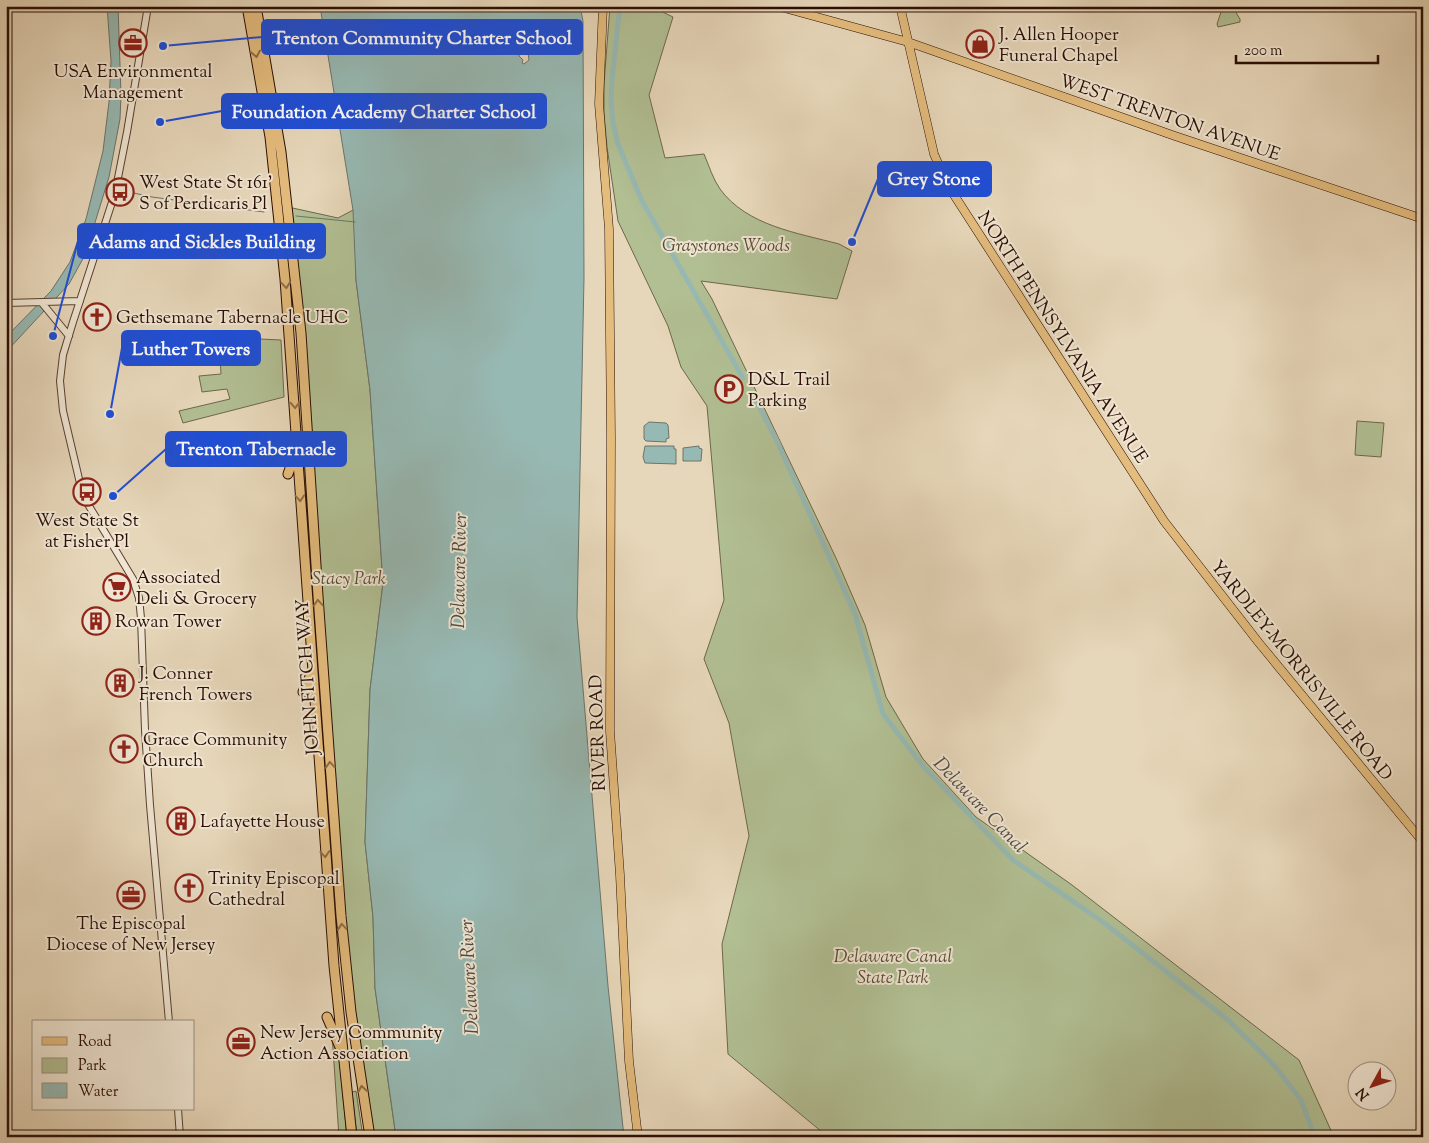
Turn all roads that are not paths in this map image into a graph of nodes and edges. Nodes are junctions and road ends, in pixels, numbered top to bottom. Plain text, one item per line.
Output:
1 (148, 6) edge
2 (247, 6) edge
3 (603, 6) edge
4 (777, 6) edge
5 (900, 6) edge
6 (257, 8) edge
7 (908, 42) junction
8 (1423, 219) edge
9 (80, 301) junction
10 (6, 303) edge
11 (41, 303) junction
12 (69, 336) junction
13 (297, 449) junction
14 (288, 474) dead end
15 (1158, 512) joint
16 (312, 666) junction
17 (303, 692) dead end
18 (1423, 842) edge
19 (327, 1017) dead end
20 (169, 1020) edge
21 (344, 1056) junction
22 (178, 1110) edge
23 (180, 1137) edge
24 (352, 1137) edge
25 (368, 1137) edge
26 (638, 1137) edge

1 - 9 street
2 -> 13 highway, JOHN FITCH WAY
3 - 26 main road, RIVER ROAD
4 - 7 main road, WEST TRENTON AVENUE
5 - 7 main road, NORTH PENNSYLVANIA AVENUE
25 -> 6 highway, JOHN FITCH WAY
7 - 8 main road, WEST TRENTON AVENUE
7 - 15 main road, NORTH PENNSYLVANIA AVENUE
9 - 11 street
9 - 12 street
10 - 11 street
11 - 12 street
12 - 20 street
13 - 14 highway
13 -> 16 highway, JOHN FITCH WAY
15 - 18 main road, YARDLEY-MORRISVILLE ROAD
16 - 17 highway
16 -> 21 highway, JOHN FITCH WAY
19 - 21 highway
21 - 24 highway, JOHN FITCH WAY
22 - 23 street

